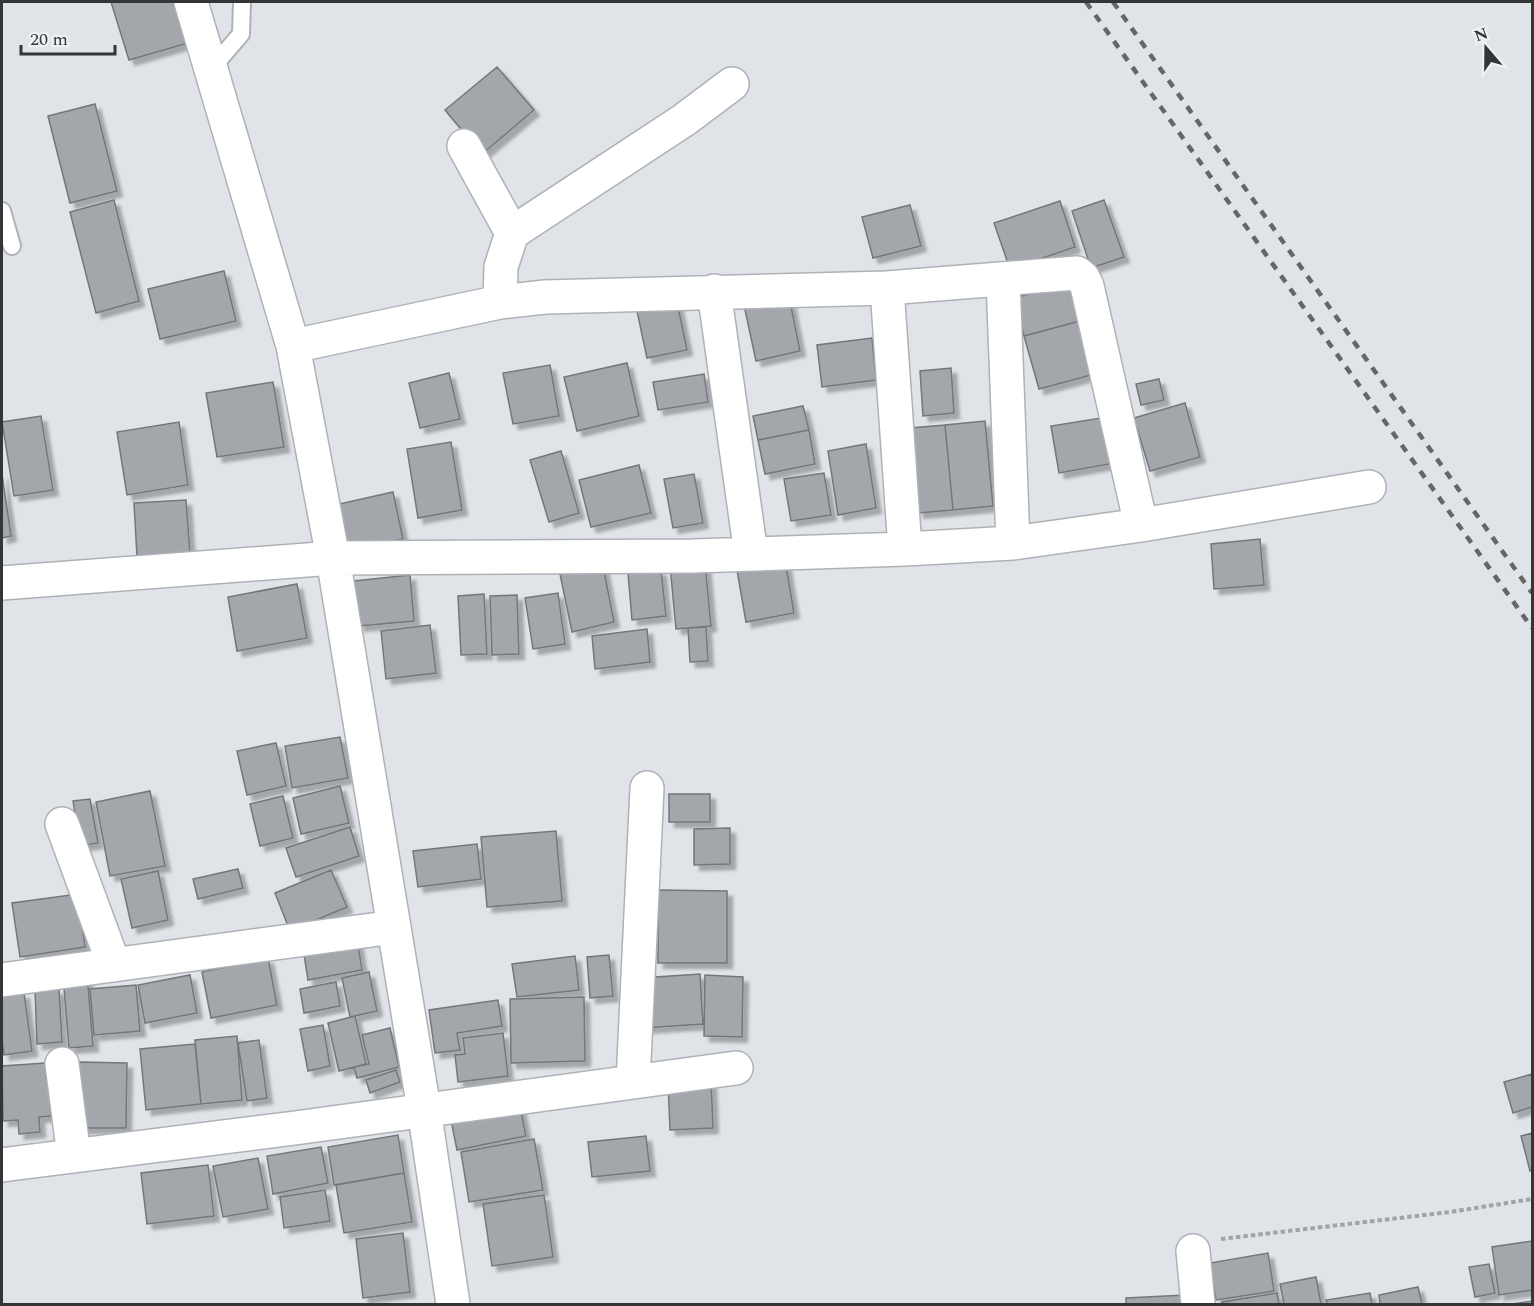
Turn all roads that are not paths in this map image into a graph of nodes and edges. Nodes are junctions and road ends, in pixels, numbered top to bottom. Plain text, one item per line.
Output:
1 (191, 2) edge
2 (242, 2) edge
3 (211, 69) junction
4 (732, 84) dead end
5 (464, 146) dead end
6 (2, 211) edge
7 (512, 232) junction
8 (12, 246) dead end
9 (1003, 279) junction
10 (887, 288) junction
11 (714, 291) junction
12 (500, 302) junction
13 (293, 346) junction
14 (1369, 488) dead end
15 (1141, 525) junction
16 (1013, 543) junction
17 (905, 549) junction
18 (751, 554) junction
19 (333, 558) junction
20 (2, 583) edge
21 (647, 788) dead end
22 (62, 824) dead end
23 (394, 927) junction
24 (114, 965) junction
25 (2, 980) edge
26 (62, 1064) dead end
27 (736, 1068) dead end
28 (633, 1082) junction
29 (424, 1109) junction
30 (74, 1156) junction
31 (2, 1165) edge
32 (1193, 1251) road end
33 (453, 1305) edge
34 (1198, 1305) edge

1 - 3 street
2 - 3 lane
3 - 13 street
4 - 7 street
5 - 7 street
6 - 8 lane
7 - 12 street
9 - 10 street
9 - 15 street
9 - 16 street
10 - 11 street
10 - 17 street
11 - 12 street
11 - 18 street
12 - 13 street
13 - 19 street
14 - 15 street
15 - 16 street
16 - 17 street
17 - 18 street
18 - 19 street
19 - 20 street
19 - 23 street
21 - 28 street
22 - 24 street
23 - 24 street
23 - 29 street
24 - 25 street
26 - 30 street
27 - 28 street
28 - 29 street
29 - 30 street
29 - 33 street
30 - 31 street
32 - 34 street

